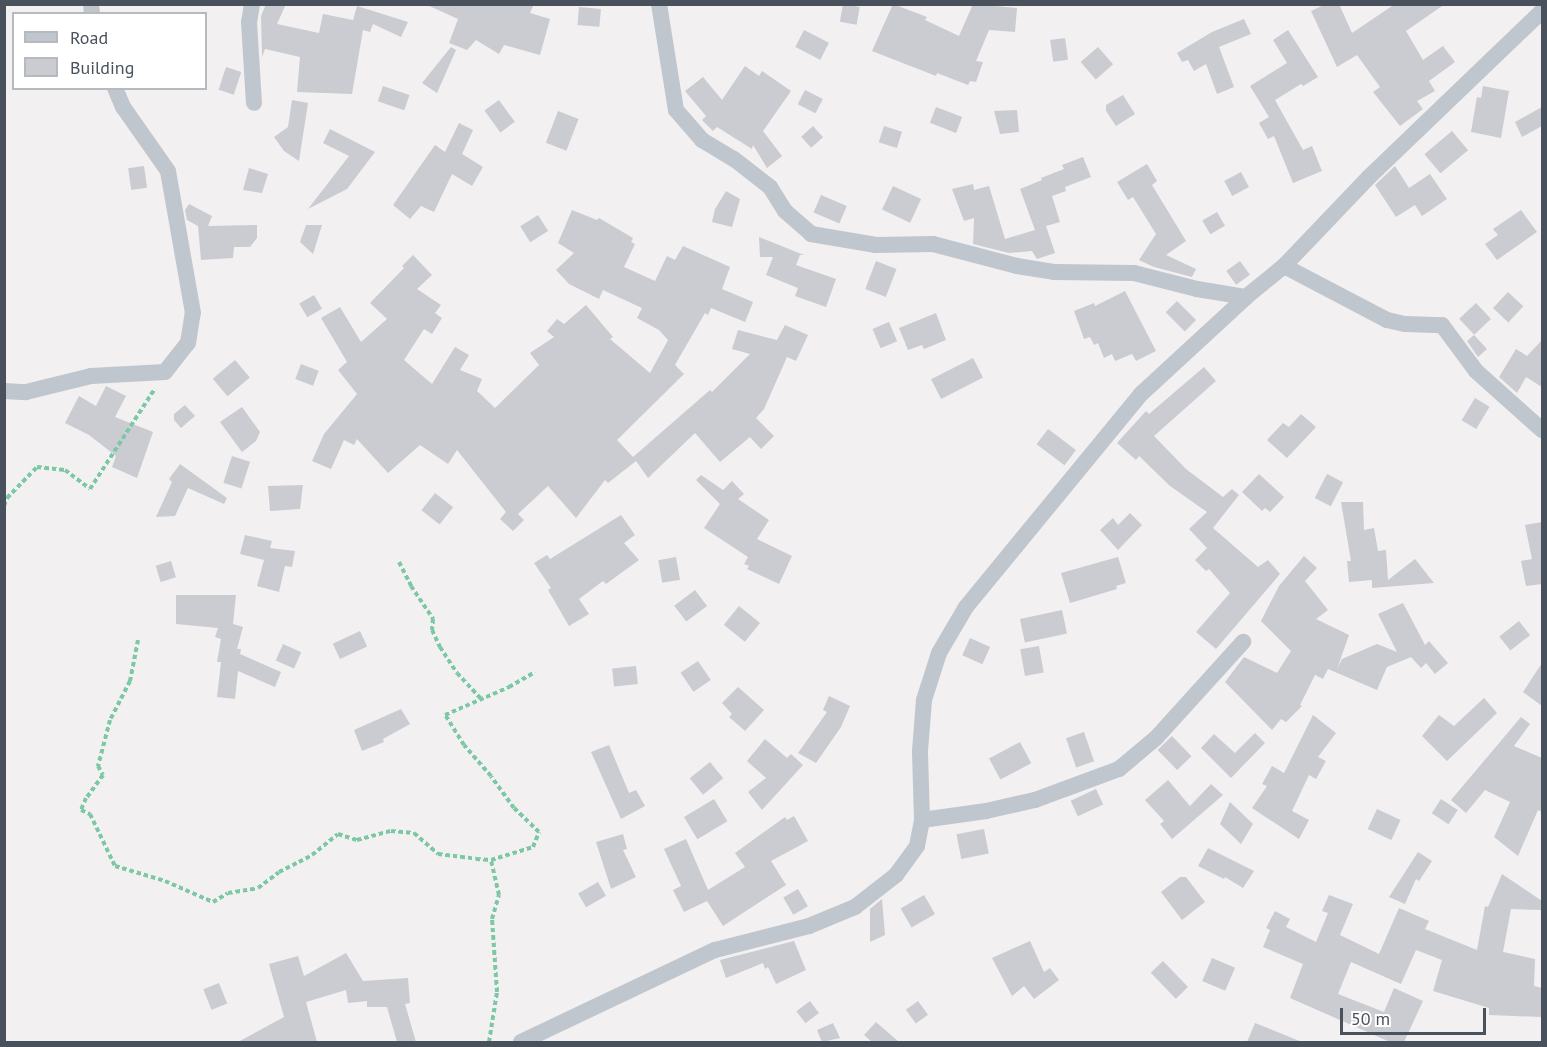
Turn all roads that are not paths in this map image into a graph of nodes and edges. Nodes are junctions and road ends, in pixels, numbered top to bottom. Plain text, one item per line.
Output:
1 (252, 4) edge
2 (659, 4) edge
3 (1542, 11) edge
4 (116, 90) edge
5 (254, 103) dead end
6 (1284, 266) junction
7 (1246, 297) junction
8 (4, 390) edge
9 (1542, 430) edge
10 (1243, 642) dead end
11 (922, 820) junction
12 (521, 1042) edge

1 - 5 street
2 - 7 street
3 - 6 street
4 - 8 street
6 - 7 street
6 - 9 street
7 - 11 street
10 - 11 street
11 - 12 street

